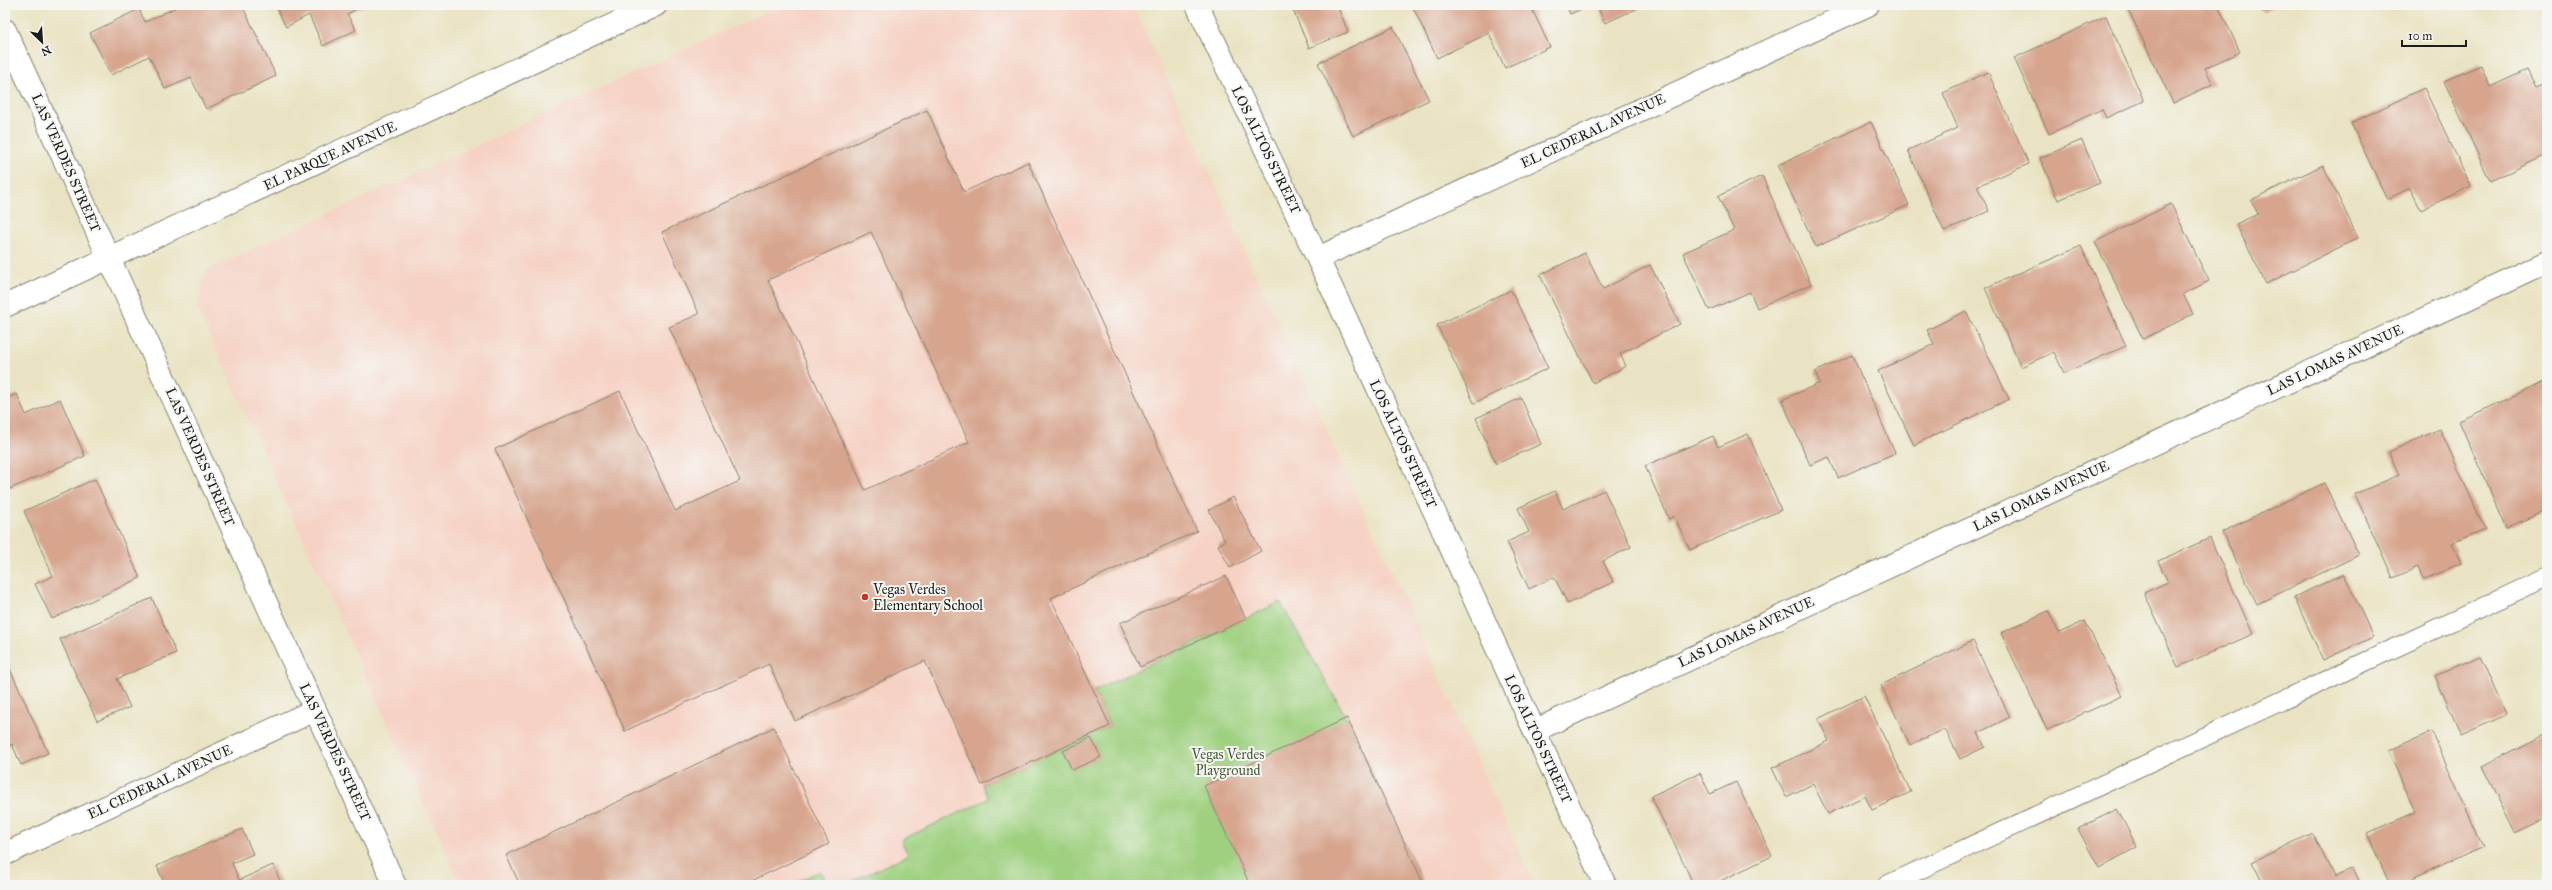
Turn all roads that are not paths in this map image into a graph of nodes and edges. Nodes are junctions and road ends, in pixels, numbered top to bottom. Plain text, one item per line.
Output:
1 (656, 5) edge
2 (1196, 5) edge
3 (1868, 5) edge
4 (5, 30) edge
5 (1318, 258) junction
6 (109, 259) junction
7 (2547, 262) edge
8 (5, 306) edge
9 (2547, 577) edge
10 (316, 710) junction
11 (1534, 730) junction
12 (5, 854) edge
13 (395, 885) edge
14 (1605, 885) edge
15 (1886, 885) edge

1 - 6 street, EL PARQUE AVENUE
2 - 5 street, LOS ALTOS STREET
3 - 5 street, EL CEDERAL AVENUE
4 - 6 street, LAS VERDES STREET
5 - 11 street, LOS ALTOS STREET
6 - 8 street, EL PARQUE AVENUE
6 - 10 street, LAS VERDES STREET
7 - 11 street, LAS LOMAS AVENUE
9 - 15 lane
10 - 12 street, EL CEDERAL AVENUE
10 - 13 street, LAS VERDES STREET
11 - 14 street, LOS ALTOS STREET

